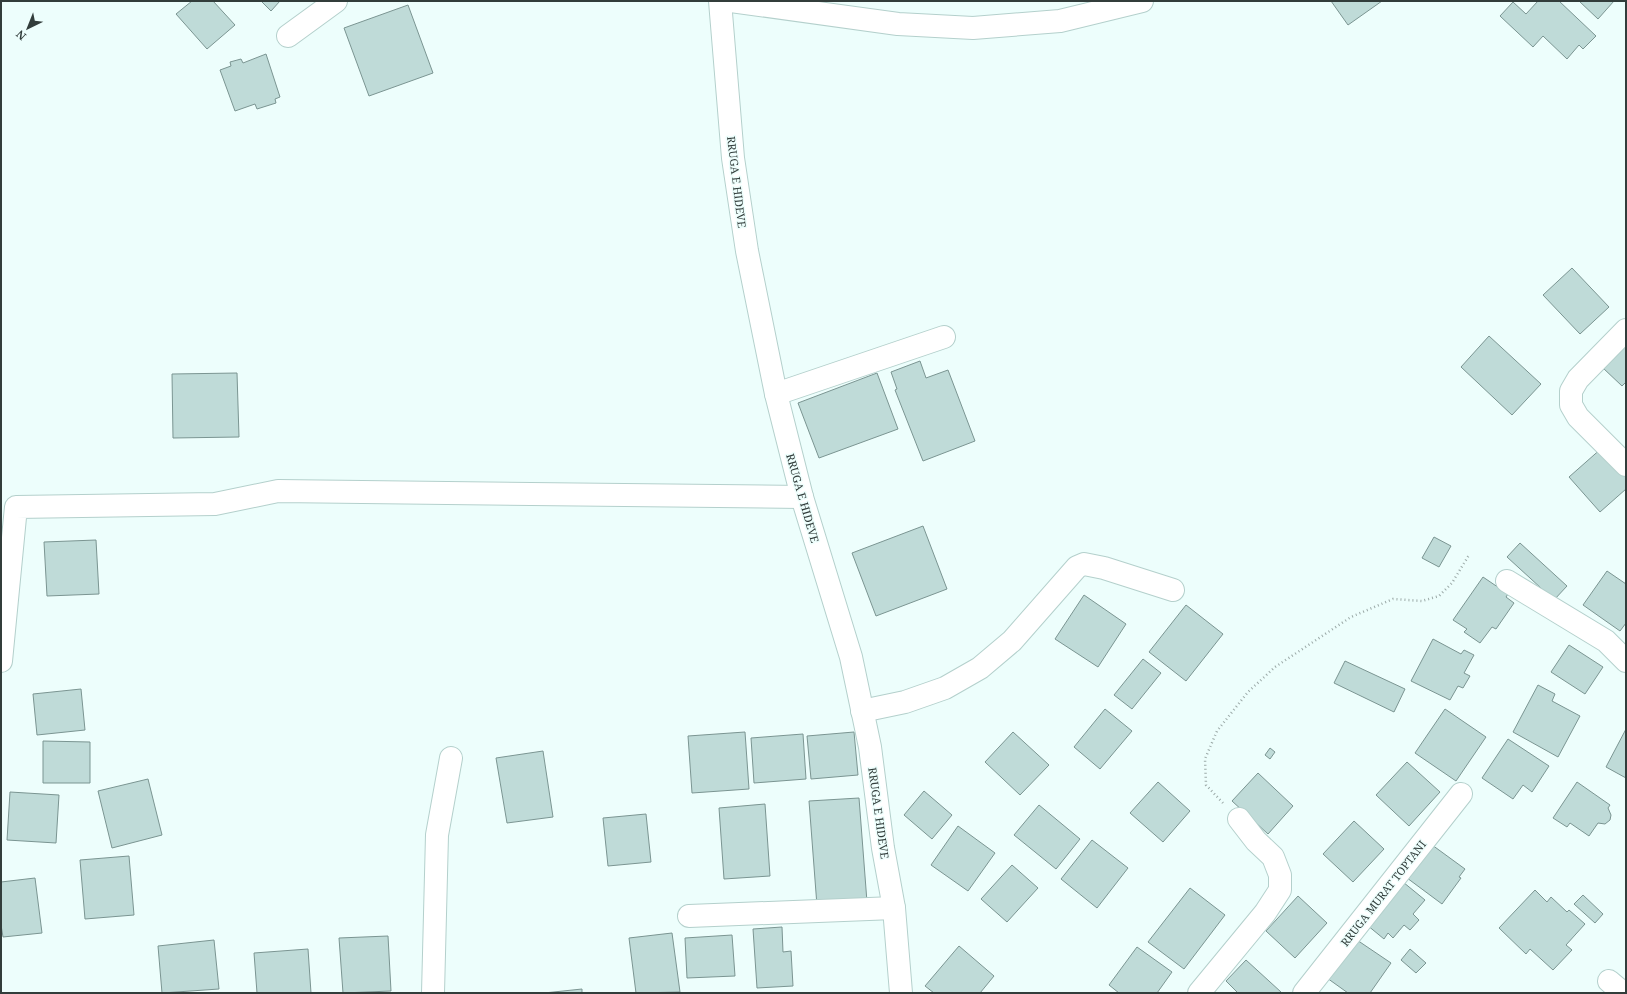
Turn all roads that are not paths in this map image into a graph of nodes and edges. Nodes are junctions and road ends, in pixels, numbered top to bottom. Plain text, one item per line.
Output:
1 (336, 1) edge
2 (720, 1) edge
3 (731, 1) edge
4 (1142, 1) edge
5 (288, 36) dead end
6 (1626, 330) edge
7 (944, 337) dead end
8 (776, 394) junction
9 (1626, 465) edge
10 (802, 497) junction
11 (1507, 581) dead end
12 (1173, 590) dead end
13 (1, 661) edge
14 (1626, 661) edge
15 (862, 711) junction
16 (451, 758) dead end
17 (1461, 794) dead end
18 (1239, 819) road end
19 (894, 908) junction
20 (689, 916) dead end
21 (433, 993) edge
22 (901, 993) edge
23 (1199, 993) edge
24 (1304, 993) edge

1 - 5 street
2 - 8 street, RRUGA E HIDEVE
3 - 4 street
6 - 9 street
7 - 8 street
8 - 10 street, RRUGA E HIDEVE
10 - 13 street
10 - 15 street, RRUGA E HIDEVE
11 - 14 street
12 - 15 street
15 - 19 street, RRUGA E HIDEVE
16 - 21 street
17 - 24 street, RRUGA MURAT TOPTANI
18 - 23 street
19 - 20 street
19 - 22 street, RRUGA E HIDEVE

